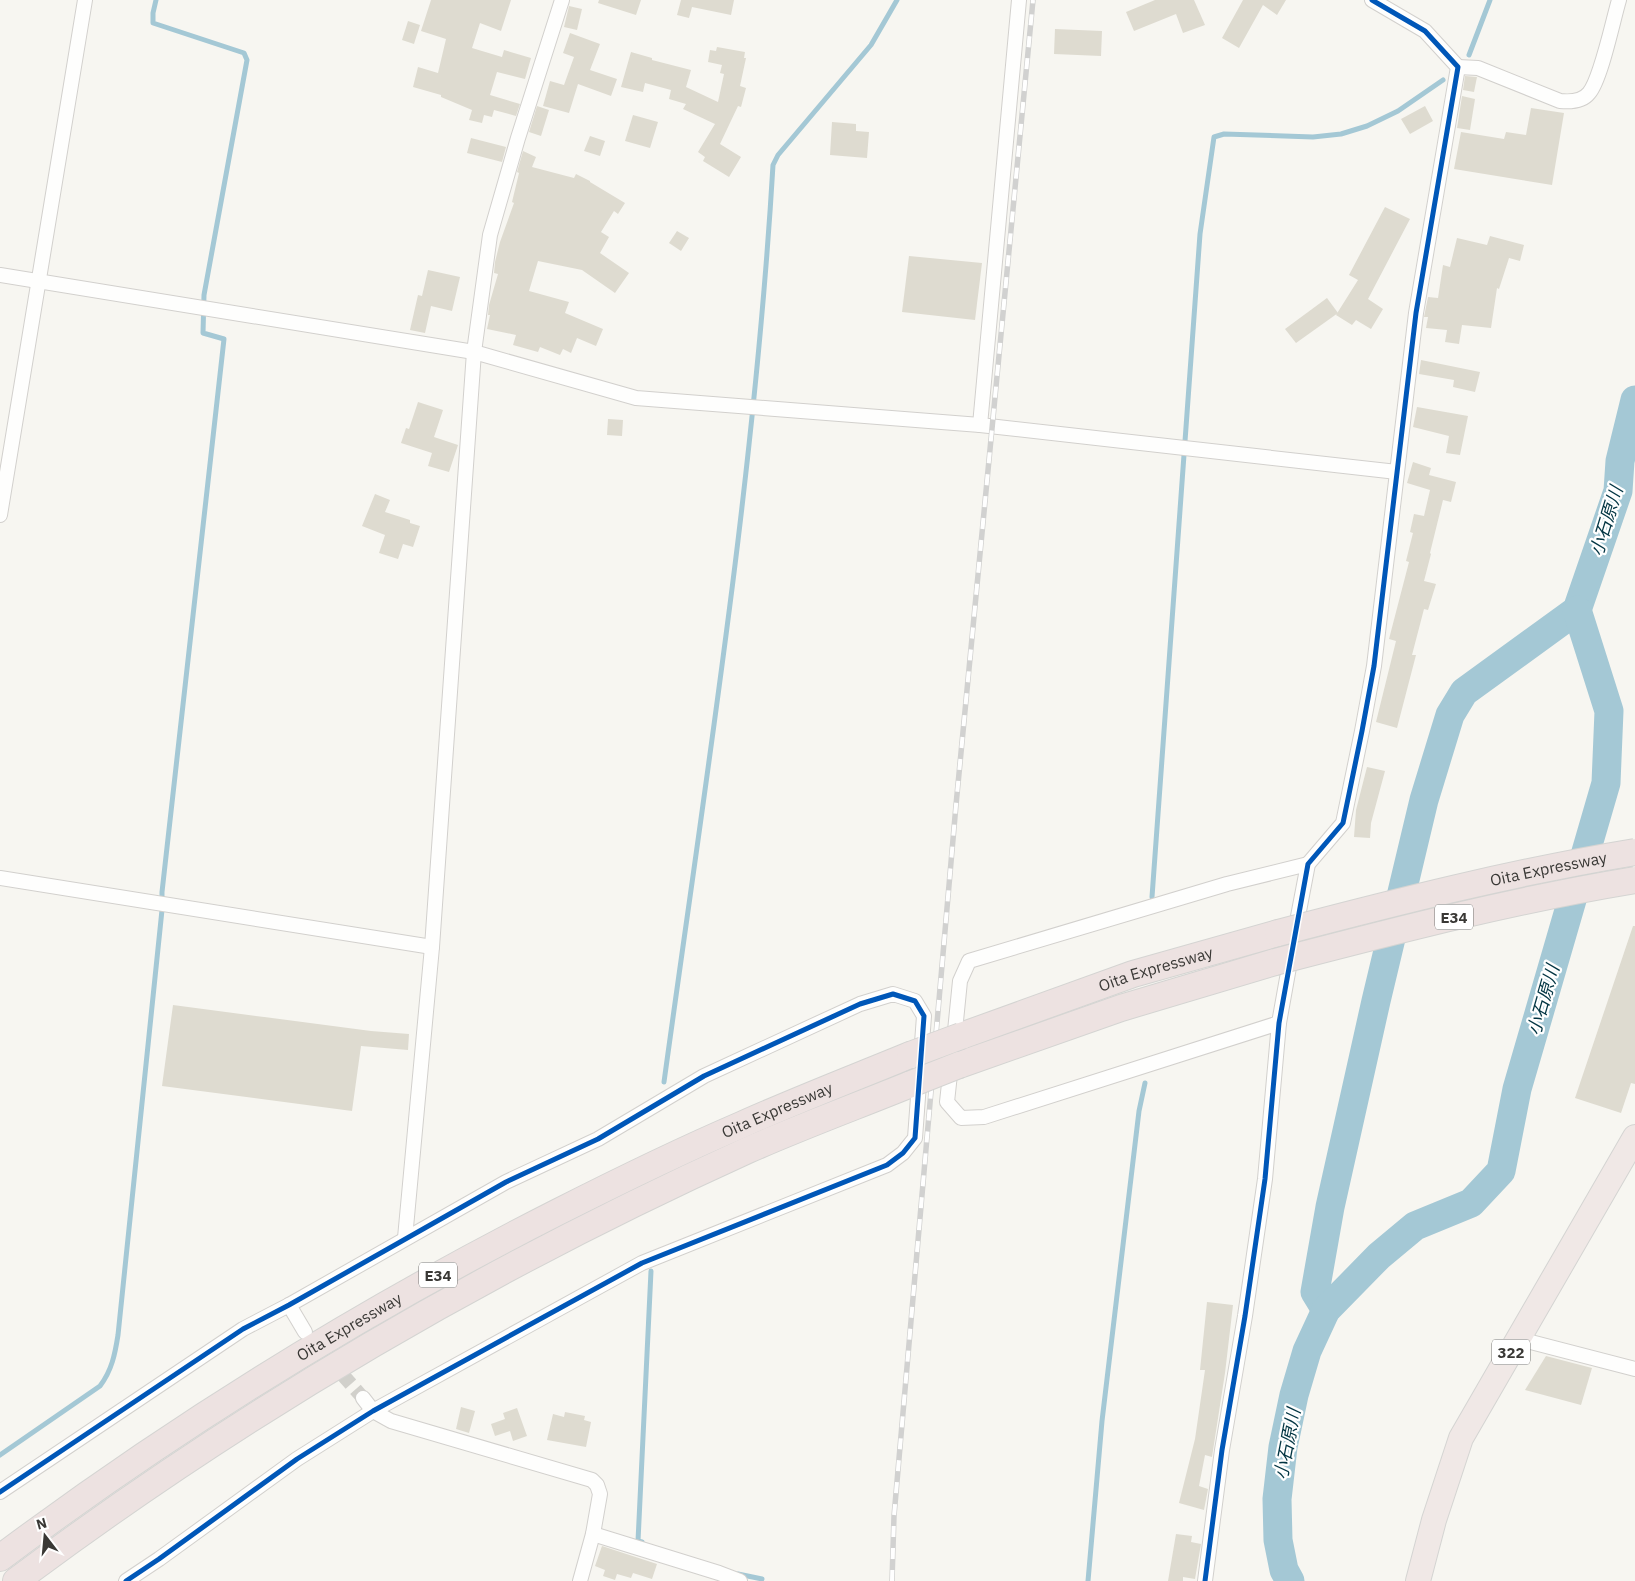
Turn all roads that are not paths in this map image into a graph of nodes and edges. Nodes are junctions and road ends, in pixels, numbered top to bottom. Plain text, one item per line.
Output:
1 (85, 0) edge
2 (562, 0) edge
3 (1019, 0) edge
4 (1372, 0) edge
5 (1619, 0) edge
6 (1458, 68) junction
7 (0, 275) edge
8 (38, 281) junction
9 (474, 352) junction
10 (980, 426) junction
11 (1397, 472) junction
12 (0, 515) edge
13 (1635, 852) edge
14 (1308, 864) junction
15 (0, 878) edge
16 (1635, 880) edge
17 (432, 947) junction
18 (1279, 1023) junction
19 (1635, 1138) edge
20 (405, 1238) junction
21 (289, 1305) junction
22 (305, 1332) tunnel mouth
23 (1519, 1339) junction
24 (1635, 1369) edge
25 (363, 1398) tunnel mouth
26 (373, 1411) junction
27 (0, 1492) edge
28 (593, 1534) junction
29 (0, 1558) edge
30 (718, 1577) edge
31 (16, 1581) edge
32 (126, 1581) edge
33 (580, 1581) edge
34 (740, 1581) edge
35 (1205, 1581) edge
36 (1418, 1581) edge

1 - 8 street
2 - 9 street
3 - 10 street
4 - 6 street
5 - 6 street
6 - 11 street
7 - 8 street
8 - 9 street
8 - 12 street
9 - 10 street
9 - 17 street
10 - 11 street
11 - 14 street
13 - 29 highway, Oita Expressway / E34, bridge
14 - 18 street
14 - 18 street
15 - 17 street
16 - 31 highway, Oita Expressway / E34, bridge
17 - 20 street
18 - 35 street
19 - 23 highway, 322
20 - 21 street
20 - 26 street
21 - 22 street
21 - 27 street
23 - 24 street
23 - 36 highway, 322
25 - 26 street
26 - 28 street
26 - 32 street
28 - 30 street
28 - 33 street
30 - 34 street

